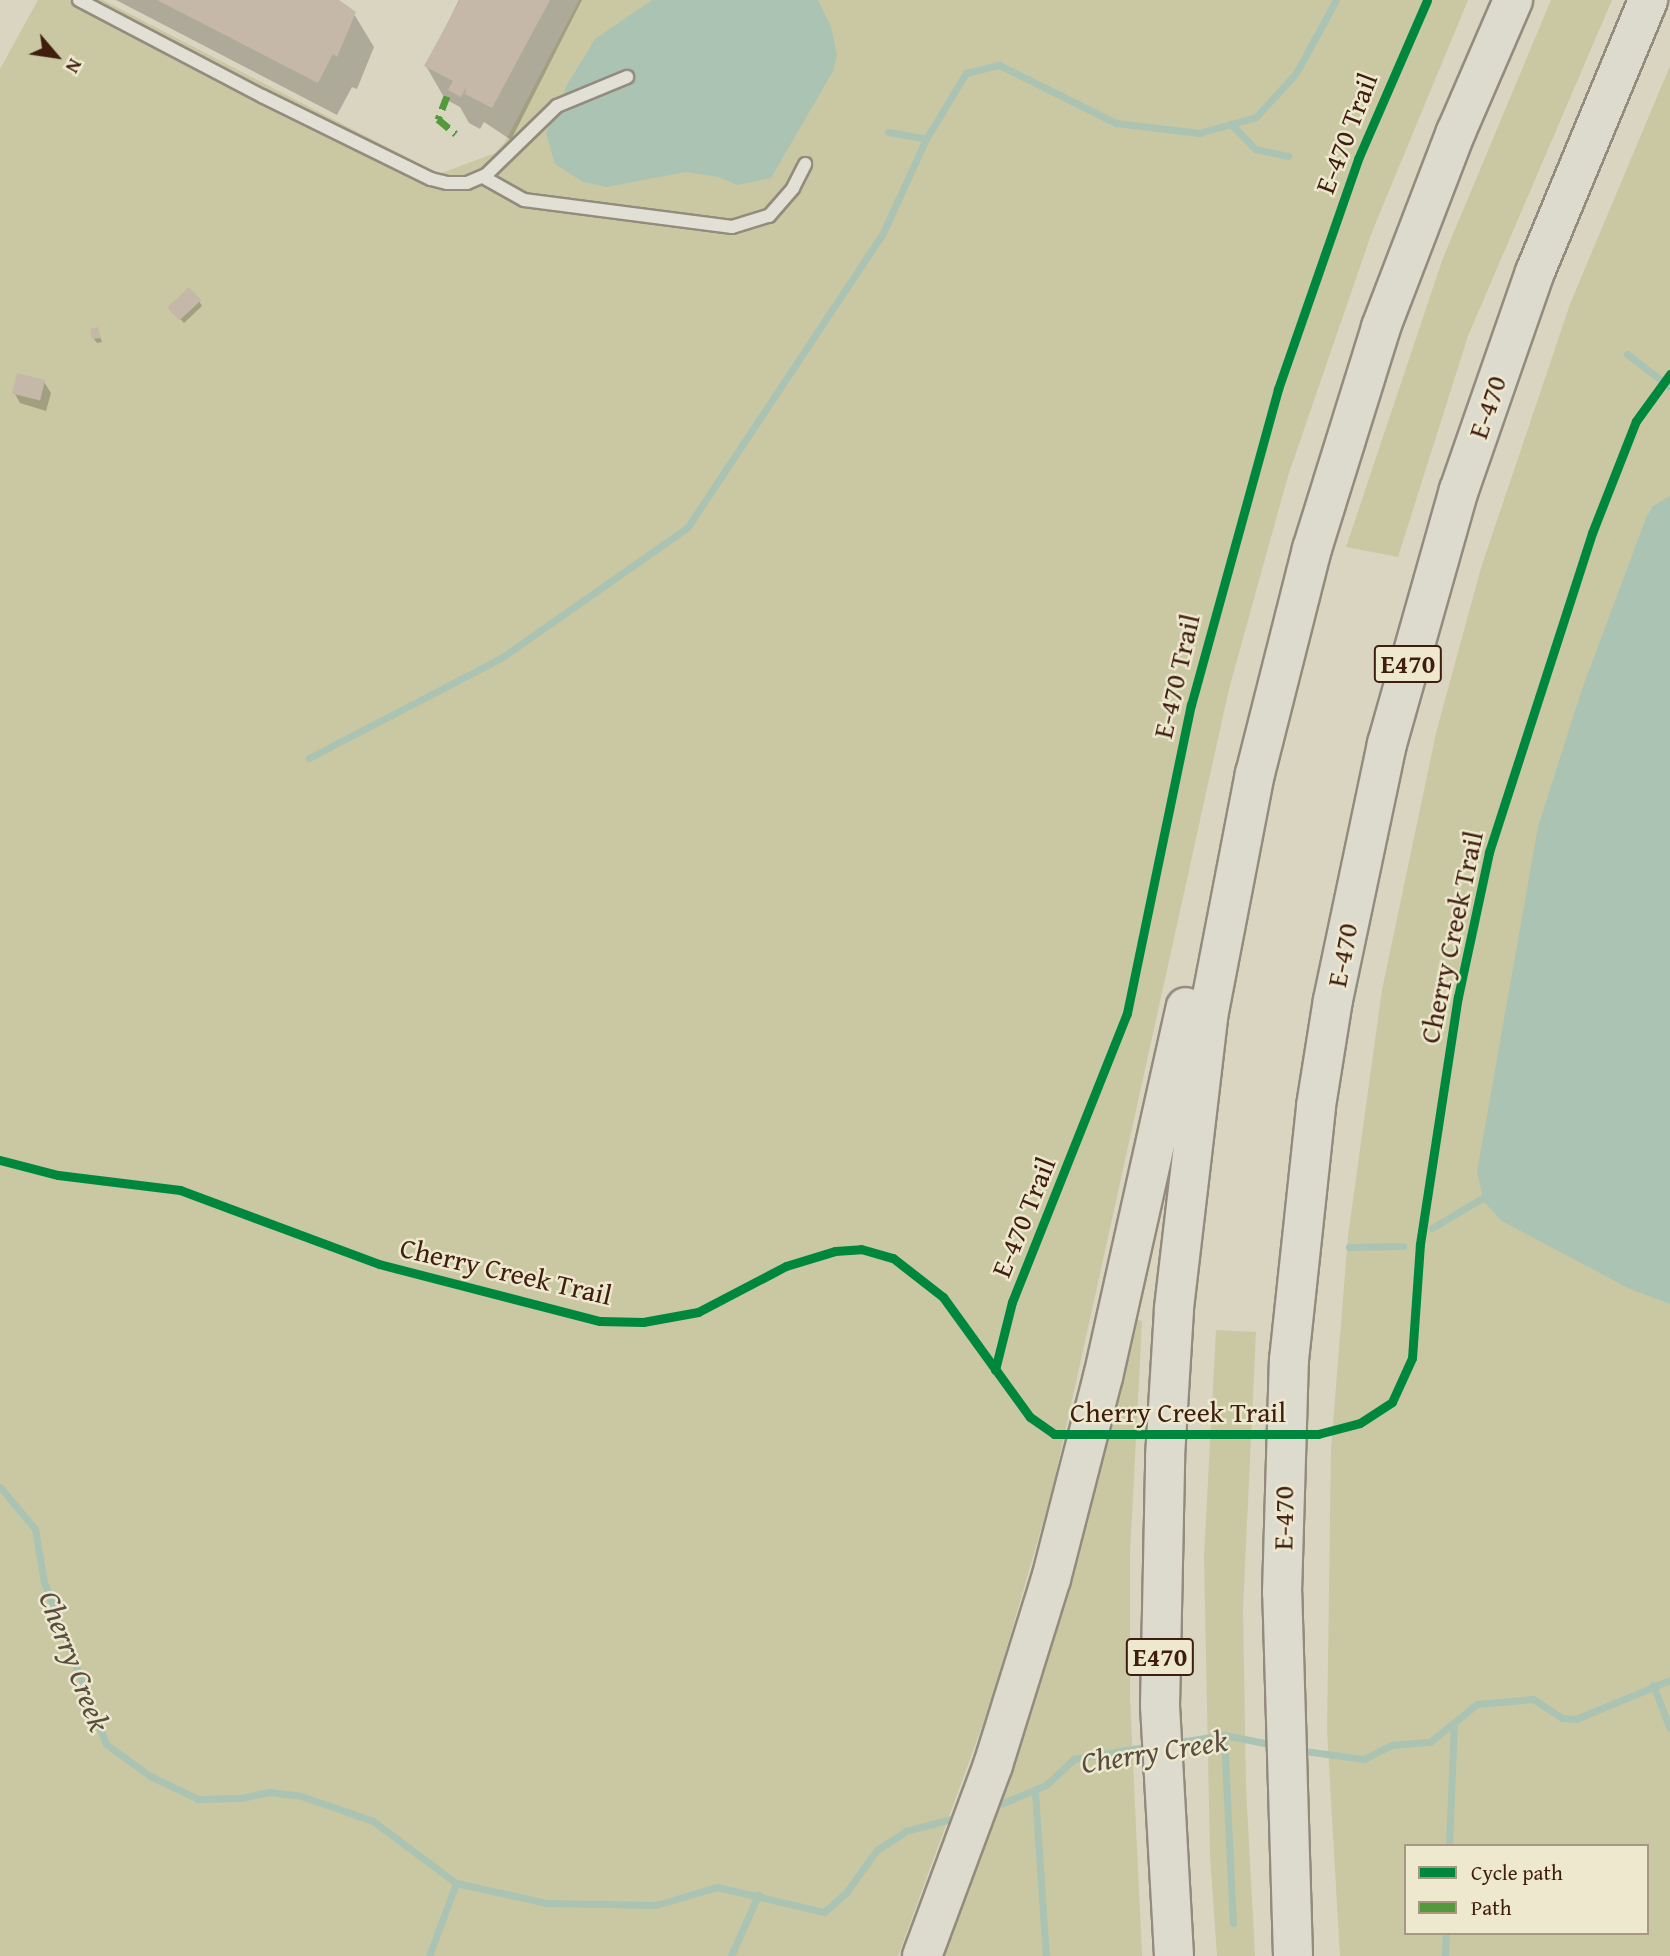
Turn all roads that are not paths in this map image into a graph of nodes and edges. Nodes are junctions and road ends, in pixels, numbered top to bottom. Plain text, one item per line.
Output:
1 (79, 0) edge
2 (1513, 0) edge
3 (1648, 0) edge
4 (627, 77) dead end
5 (805, 164) dead end
6 (483, 177) junction
7 (1276, 683) junction
8 (922, 1956) edge
9 (1174, 1956) edge
10 (1293, 1956) edge

1 - 6 lane
2 - 7 highway, E470
3 - 10 highway, E-470 / E470
4 - 6 lane
5 - 6 lane
7 - 8 highway
7 - 9 highway, E470

